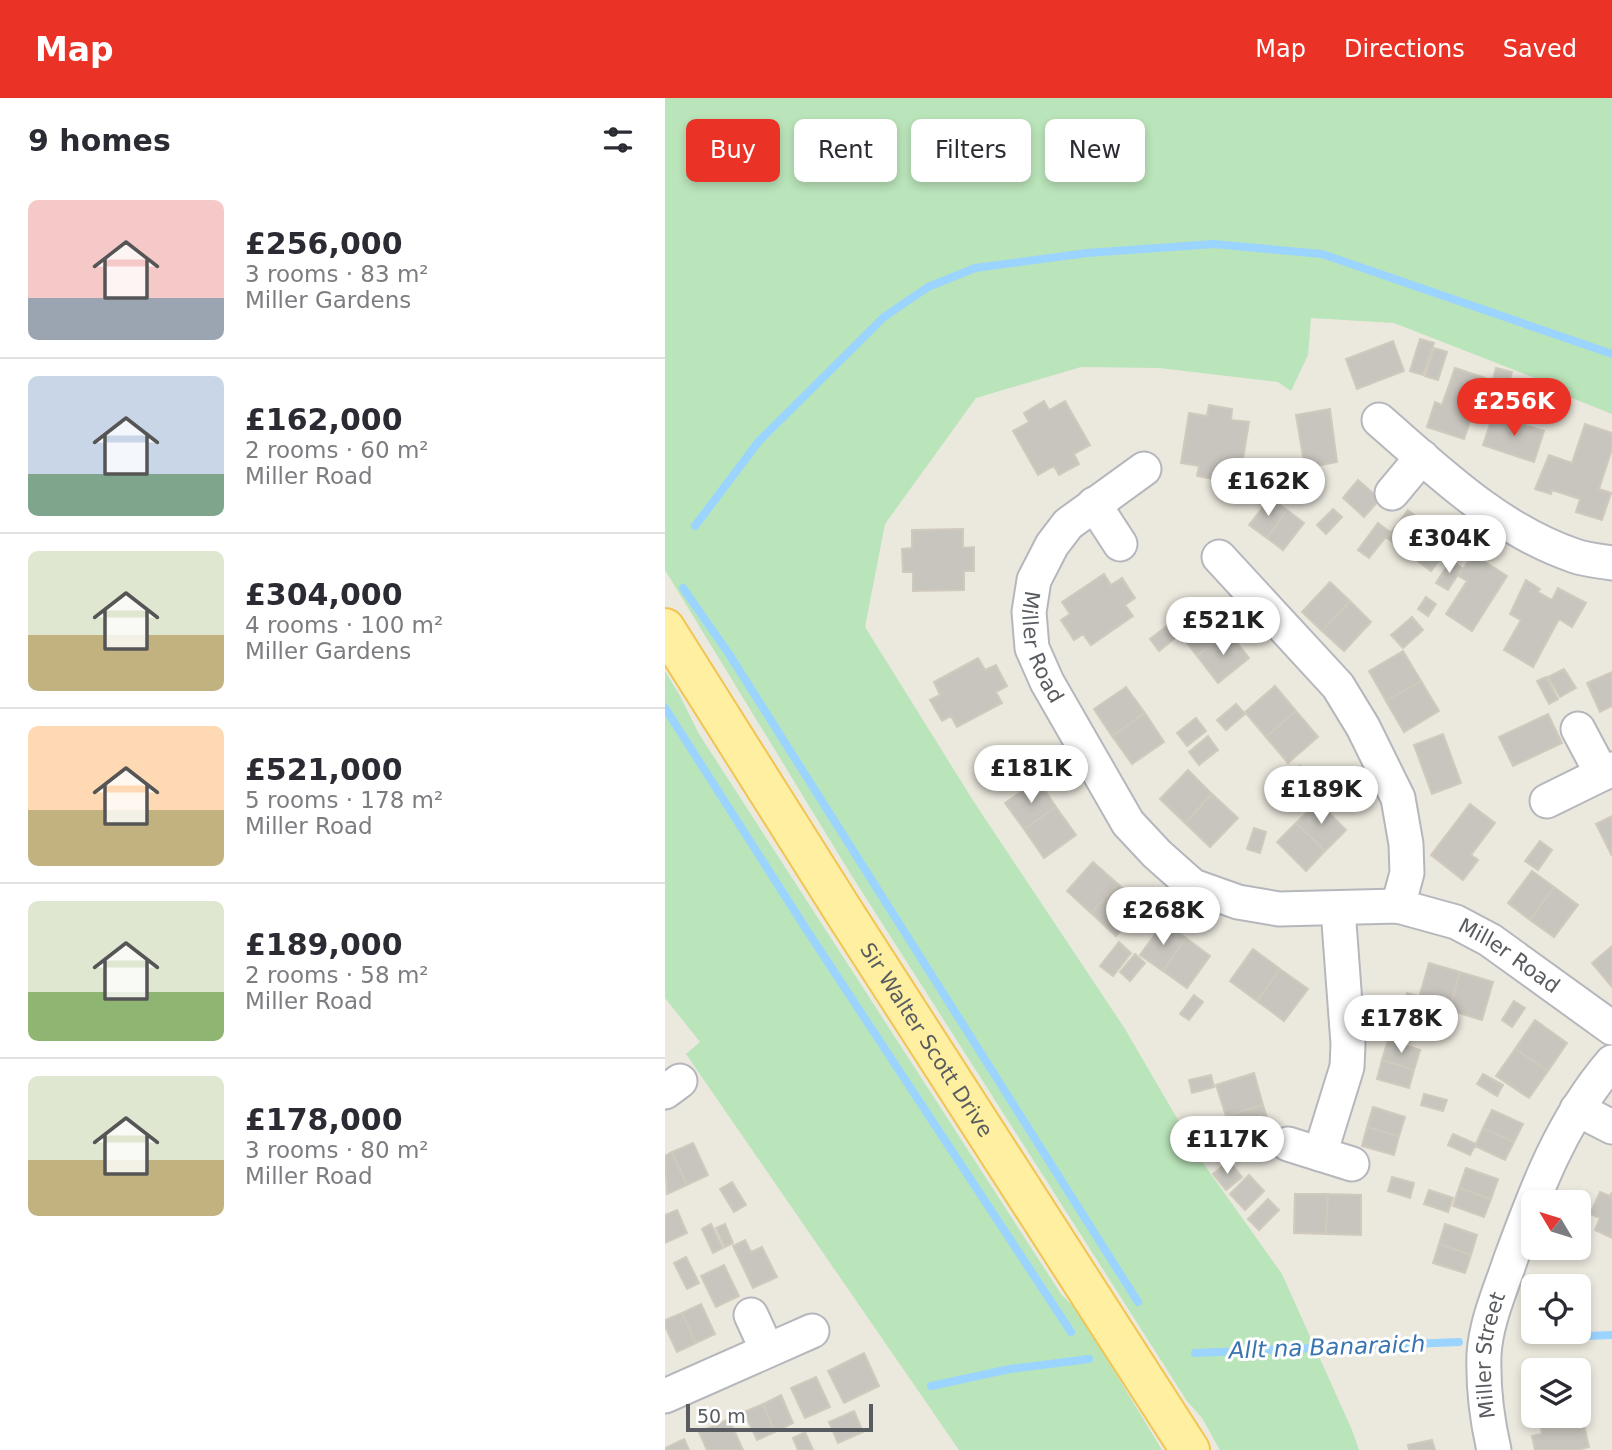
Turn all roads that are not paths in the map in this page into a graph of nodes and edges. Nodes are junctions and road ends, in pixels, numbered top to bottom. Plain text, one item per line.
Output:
1 (1379, 420) dead end
2 (1422, 457) junction
3 (1144, 469) dead end
4 (1391, 493) dead end
5 (1094, 504) junction
6 (1120, 544) dead end
7 (1219, 557) dead end
8 (1612, 564) edge
9 (665, 628) edge
10 (1579, 729) dead end
11 (1607, 772) edge
12 (1547, 801) dead end
13 (1398, 906) junction
14 (1338, 909) junction
15 (1612, 1028) edge
16 (1612, 1062) edge
17 (1577, 1109) junction
18 (1612, 1127) edge
19 (1288, 1144) dead end
20 (1320, 1154) junction
21 (1352, 1164) dead end
22 (751, 1315) dead end
23 (812, 1331) dead end
24 (767, 1350) junction
25 (665, 1396) edge
26 (1191, 1450) edge
27 (1494, 1450) edge

1 - 2 street
2 - 4 street
2 - 8 street
3 - 5 street, Miller Road
5 - 6 street
5 - 14 street, Miller Road
7 - 13 street
9 - 26 main road, Sir Walter Scott Drive
10 - 11 street
11 - 12 street
13 - 14 street, Miller Road
13 - 15 street, Miller Road
14 - 20 street
16 - 17 street, Miller Street
17 - 18 street
17 - 27 street, Miller Street
19 - 20 street
20 - 21 street
22 - 24 street
23 - 24 street
24 - 25 street

